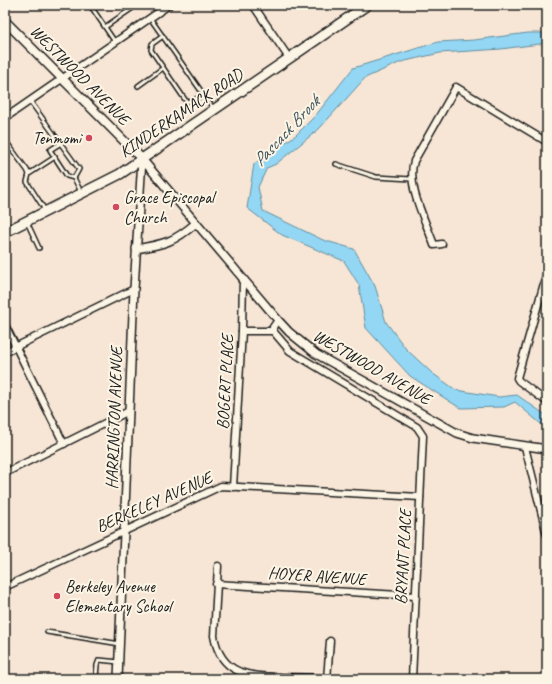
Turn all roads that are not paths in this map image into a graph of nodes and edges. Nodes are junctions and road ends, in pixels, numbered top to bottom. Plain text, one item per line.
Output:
1 (90, 5) edge
2 (137, 5) edge
3 (169, 5) edge
4 (253, 5) edge
5 (367, 5) edge
6 (160, 8) edge
7 (150, 18) junction
8 (5, 21) edge
9 (105, 27) junction
10 (163, 36) junction
11 (115, 42) junction
12 (289, 58) junction
13 (163, 68) junction
14 (63, 78) junction
15 (138, 86) dead end
16 (204, 94) junction
17 (30, 101) junction
18 (214, 109) junction
19 (5, 118) edge
20 (5, 140) edge
21 (547, 142) edge
22 (61, 143) junction
23 (55, 157) junction
24 (142, 159) junction
25 (336, 164) dead end
26 (29, 174) junction
27 (74, 178) junction
28 (411, 179) junction
29 (82, 193) junction
30 (46, 212) junction
31 (27, 221) junction
32 (196, 222) junction
33 (5, 232) edge
34 (442, 244) dead end
35 (39, 248) dead end
36 (136, 249) junction
37 (547, 273) edge
38 (243, 278) junction
39 (134, 289) junction
40 (278, 320) junction
41 (5, 325) edge
42 (242, 331) junction
43 (273, 331) junction
44 (16, 346) junction
45 (5, 352) edge
46 (547, 402) edge
47 (129, 411) junction
48 (64, 444) junction
49 (525, 447) junction
50 (547, 449) edge
51 (5, 473) edge
52 (233, 487) junction
53 (420, 497) junction
54 (126, 530) junction
55 (547, 535) edge
56 (218, 566) dead end
57 (216, 584) junction
58 (5, 587) edge
59 (416, 596) junction
60 (47, 632) dead end
61 (330, 641) dead end
62 (120, 644) junction
63 (119, 662) junction
64 (96, 679) edge
65 (118, 679) edge
66 (327, 679) edge
67 (412, 679) edge

1 - 9 lane
2 - 9 lane
3 - 6 street
4 - 12 street
5 - 12 main road, KINDERKAMACK ROAD
6 - 7 street
7 - 10 lane
7 - 11 street
8 - 14 main road, WESTWOOD AVENUE
9 - 11 lane
10 - 13 lane
10 - 16 lane
11 - 14 street
12 - 18 main road, KINDERKAMACK ROAD
13 - 15 lane
13 - 16 lane
14 - 17 street
14 - 24 main road, WESTWOOD AVENUE
16 - 18 lane
17 - 19 street
17 - 22 lane
18 - 24 main road, KINDERKAMACK ROAD
20 - 26 lane
21 - 28 street
22 - 23 lane
22 - 27 lane
23 - 26 lane
23 - 27 lane
24 - 29 main road, KINDERKAMACK ROAD
24 - 32 street, WESTWOOD AVENUE
24 - 36 street, HARRINGTON AVENUE
25 - 28 lane
26 - 30 lane
27 - 29 lane
28 - 34 street
29 - 30 main road, KINDERKAMACK ROAD
30 - 31 main road, KINDERKAMACK ROAD
31 - 33 main road, KINDERKAMACK ROAD
31 - 35 lane
32 - 36 street
32 - 38 street, WESTWOOD AVENUE
36 - 39 street, HARRINGTON AVENUE
37 - 46 street
38 - 40 street, WESTWOOD AVENUE
38 - 42 street, BOGERT PLACE
39 - 44 street
39 - 47 street, HARRINGTON AVENUE
40 - 43 street
40 - 49 street, WESTWOOD AVENUE
41 - 44 street
42 - 43 street
42 - 52 street, BOGERT PLACE
43 - 53 street, BRYANT PLACE
44 - 45 street
44 - 48 street
47 - 48 street
47 - 54 street, HARRINGTON AVENUE
48 - 51 street
49 - 50 street, WESTWOOD AVENUE
49 - 55 street
52 - 53 street, BERKELEY AVENUE
52 - 54 street, BERKELEY AVENUE
53 - 59 street, BRYANT PLACE
54 - 58 street, BERKELEY AVENUE
54 - 62 street, HARRINGTON AVENUE
56 - 57 street
57 - 59 street, HOYER AVENUE
57 - 66 street
59 - 67 street, BRYANT PLACE
60 - 62 lane
61 - 66 street
62 - 63 street, HARRINGTON AVENUE
63 - 64 lane
63 - 65 street, HARRINGTON AVENUE

